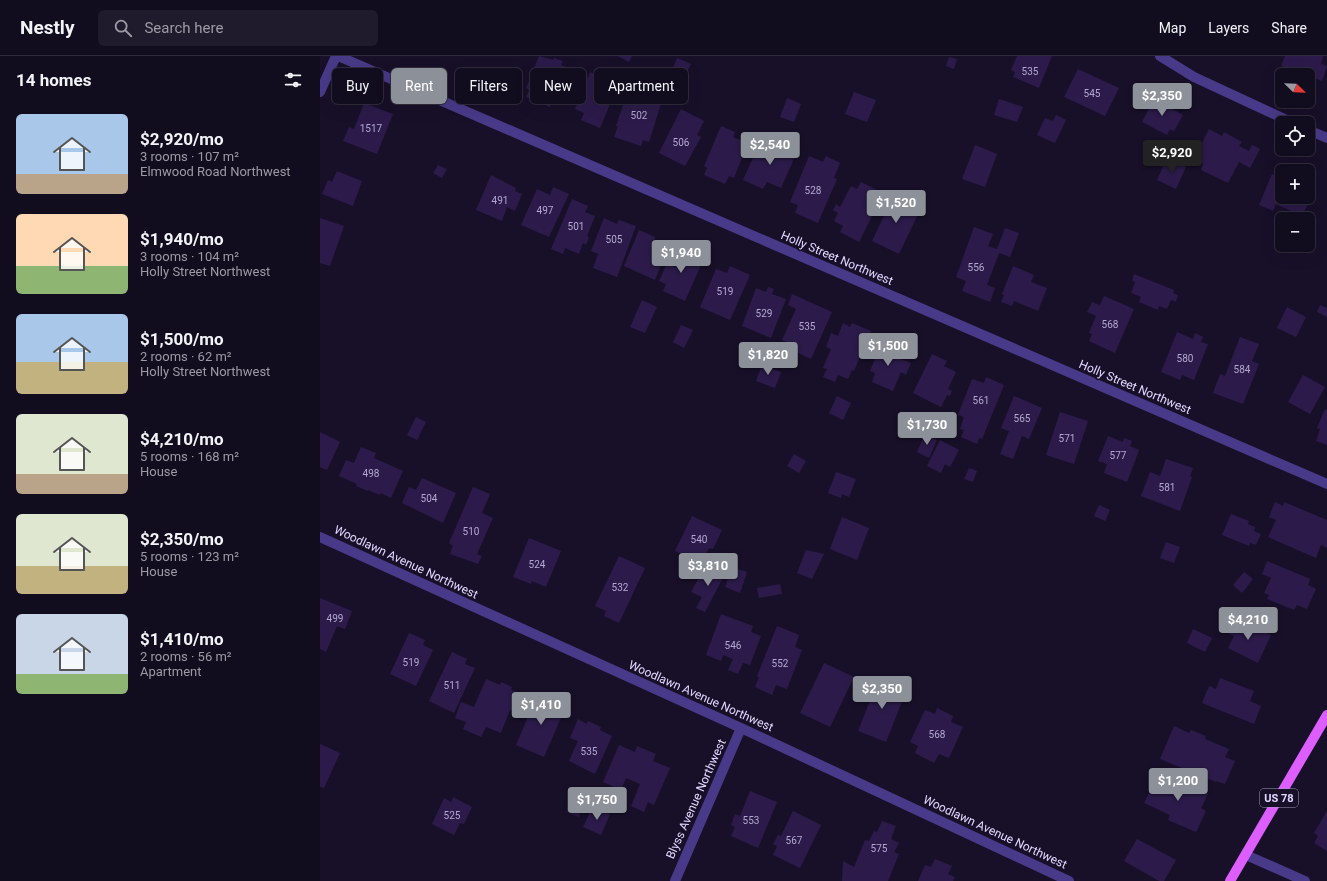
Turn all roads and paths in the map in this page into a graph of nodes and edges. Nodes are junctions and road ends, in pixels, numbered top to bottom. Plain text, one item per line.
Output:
1 (337, 56) edge
2 (1160, 56) edge
3 (320, 92) edge
4 (1278, 116) edge
5 (1315, 133) edge
6 (1327, 138) edge
7 (1327, 484) edge
8 (320, 537) edge
9 (1327, 715) edge
10 (741, 728) junction
11 (1246, 855) junction
12 (674, 881) edge
13 (1069, 881) edge
14 (1230, 881) edge
15 (1305, 881) edge

1 - 3 street
1 - 7 street, Holly Street Northwest
2 - 4 street
5 - 6 street
8 - 10 street, Woodlawn Avenue Northwest
9 - 11 main road, US 78
10 - 12 street, Blyss Avenue Northwest
10 - 13 street, Woodlawn Avenue Northwest
11 - 14 main road, US 78
11 - 15 street

